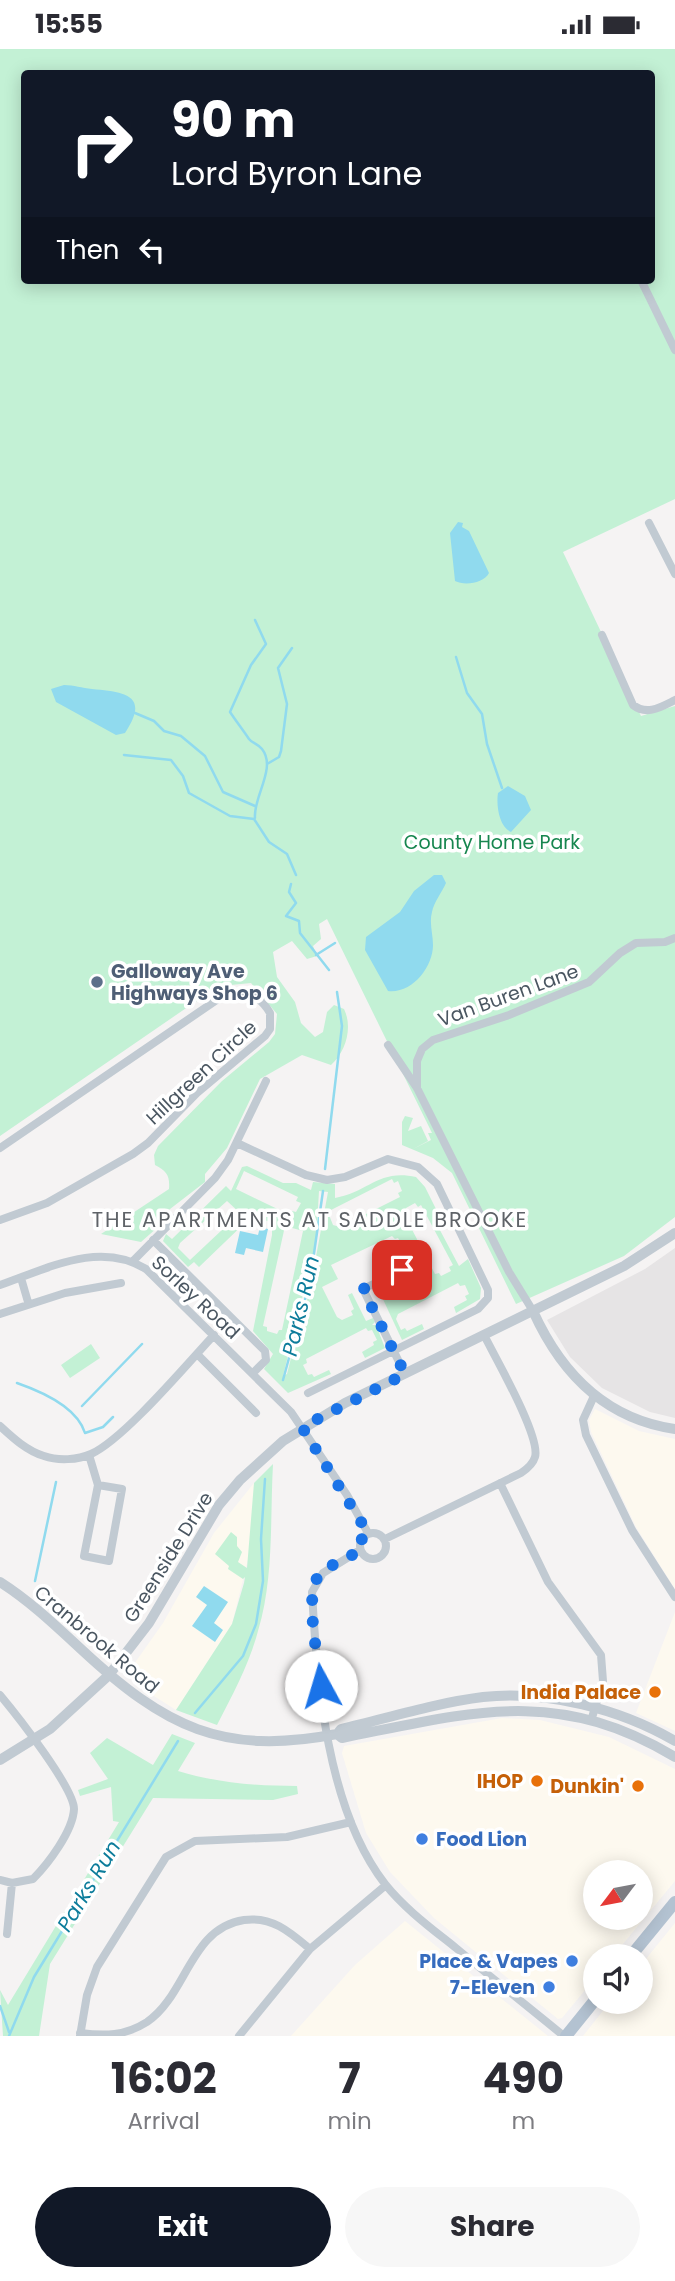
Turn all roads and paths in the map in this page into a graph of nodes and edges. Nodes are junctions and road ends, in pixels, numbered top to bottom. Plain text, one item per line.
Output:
1 (643, 284) edge
2 (675, 350) edge
3 (649, 523) dead end
4 (675, 574) edge
5 (602, 635) dead end
6 (675, 700) edge
7 (675, 938) edge
8 (388, 1045) dead end
9 (266, 1081) dead end
10 (417, 1088) junction
11 (237, 1143) junction
12 (0, 1148) edge
13 (0, 1220) edge
14 (675, 1233) edge
15 (153, 1240) junction
16 (133, 1261) junction
17 (402, 1270) dead end
18 (20, 1278) junction
19 (121, 1283) dead end
20 (0, 1285) edge
21 (28, 1302) junction
22 (533, 1311) junction
23 (0, 1314) edge
24 (215, 1335) junction
25 (484, 1335) junction
26 (393, 1351) junction
27 (197, 1353) junction
28 (253, 1373) junction
29 (405, 1374) junction
30 (308, 1393) dead end
31 (594, 1396) junction
32 (256, 1413) dead end
33 (0, 1426) edge
34 (302, 1427) junction
35 (675, 1429) edge
36 (89, 1455) junction
37 (500, 1483) junction
38 (98, 1485) junction
39 (368, 1533) junction
40 (385, 1539) junction
41 (360, 1551) junction
42 (0, 1582) edge
43 (675, 1597) edge
44 (109, 1675) junction
45 (0, 1695) edge
46 (595, 1708) junction
47 (591, 1721) junction
48 (333, 1735) junction
49 (33, 1741) junction
50 (675, 1741) edge
51 (675, 1757) edge
52 (0, 1760) edge
53 (351, 1822) junction
54 (0, 1880) edge
55 (12, 1883) junction
56 (386, 1885) junction
57 (675, 1902) edge
58 (7, 1934) dead end
59 (641, 1944) edge
60 (310, 1949) junction
61 (583, 2014) edge
62 (80, 2035) edge
63 (239, 2036) edge
64 (565, 2036) edge

1 - 2 street
3 - 4 street
5 - 6 street
7 - 10 street, Van Buren Lane
8 - 10 street
9 - 11 street
10 - 22 street
11 - 15 street
11 - 26 street
12 - 13 street, Hillgreen Circle
14 - 22 street, Greenside Drive
15 - 16 street
15 - 28 street
16 - 18 street, Sorley Road
16 - 24 street, Sorley Road
17 - 26 street
18 - 20 street, Sorley Road
18 - 21 street
19 - 21 street
21 - 23 street
22 - 25 street, Greenside Drive
22 - 31 street
24 - 27 street
24 - 28 street, Sorley Road
25 - 29 street, Greenside Drive
25 - 37 street
26 - 29 street
26 - 30 street
27 - 32 street
27 - 36 street
28 - 34 street, Sorley Road
29 - 34 street, Greenside Drive
31 - 35 street
31 - 43 street
33 - 36 street
34 - 39 street, Sorley Road
34 - 44 street, Greenside Drive
36 - 38 street
37 - 40 street
37 - 46 street
38 - 38 street
39 - 40 street
39 - 41 street
40 - 41 street
41 - 48 street
42 - 44 street, Cranbrook Road
44 - 48 street, Cranbrook Road
44 - 49 street, Greenside Drive
45 - 49 street
46 - 47 street
46 - 48 street, Cranbrook Road
46 - 50 street, Cranbrook Road
47 - 48 street, Cranbrook Road
47 - 51 street, Cranbrook Road
48 - 53 street
49 - 52 street, Greenside Drive
49 - 55 street
53 - 56 street
53 - 62 street
54 - 55 street
55 - 58 street
56 - 60 street
56 - 64 street
57 - 59 main road
60 - 62 street
60 - 63 street
61 - 64 main road

